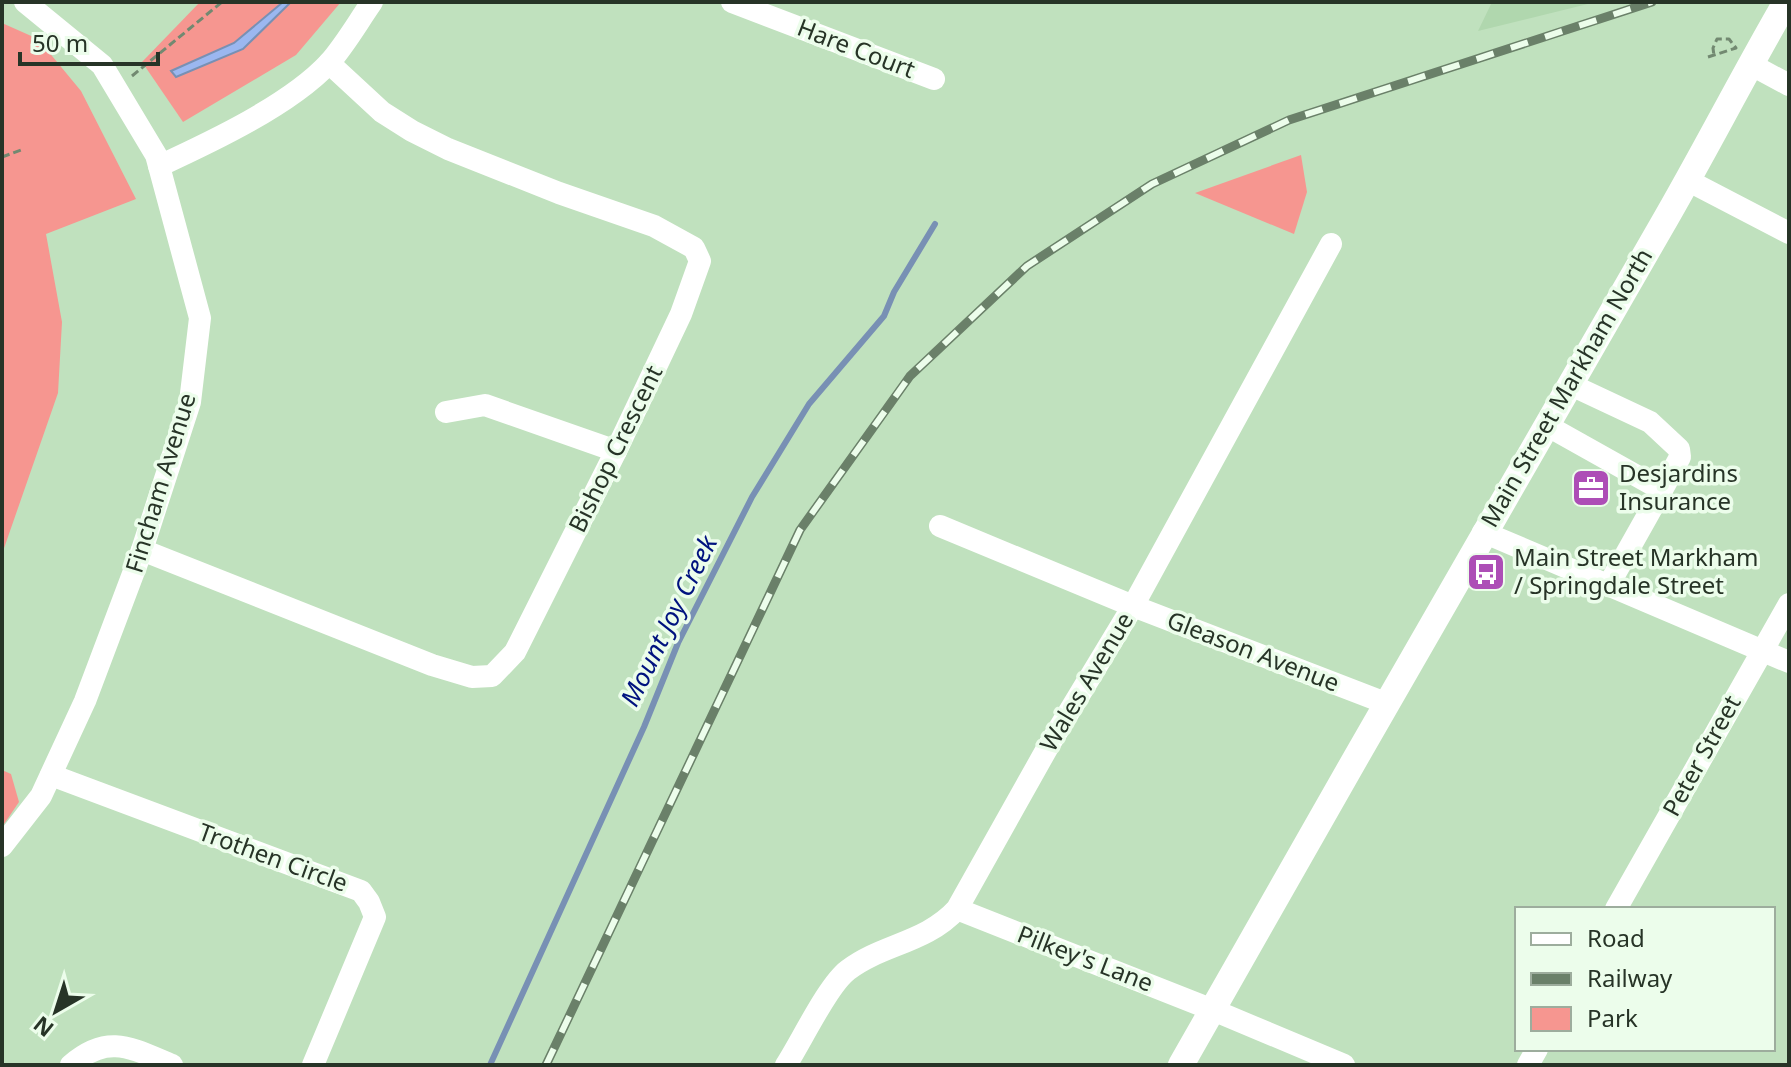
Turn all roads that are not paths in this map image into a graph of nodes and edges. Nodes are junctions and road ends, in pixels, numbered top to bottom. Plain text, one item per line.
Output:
1 (25, 2) edge
2 (372, 2) edge
3 (732, 2) edge
4 (1786, 2) edge
5 (329, 63) junction
6 (1750, 64) junction
7 (934, 79) dead end
8 (1789, 85) edge
9 (159, 166) junction
10 (1687, 180) junction
11 (1789, 233) edge
12 (1331, 244) dead end
13 (1569, 384) junction
14 (446, 412) dead end
15 (1546, 425) junction
16 (616, 451) junction
17 (1662, 490) junction
18 (940, 526) dead end
19 (1483, 532) junction
20 (142, 550) junction
21 (1608, 586) junction
22 (1789, 604) edge
23 (1133, 606) junction
24 (1761, 651) junction
25 (1789, 662) edge
26 (1388, 704) junction
27 (51, 775) junction
28 (2, 846) edge
29 (1617, 907) edge
30 (957, 909) junction
31 (1213, 1010) junction
32 (71, 1065) edge
33 (172, 1065) edge
34 (313, 1065) edge
35 (786, 1065) edge
36 (1181, 1065) edge
37 (1344, 1065) edge

1 - 9 street, Fincham Avenue
2 - 5 street
3 - 7 street, Hare Court
4 - 6 main road, Main Street Markham North
5 - 9 street
5 - 16 street, Bishop Crescent
6 - 8 street
6 - 10 main road, Main Street Markham North
9 - 20 street, Fincham Avenue
10 - 11 street
10 - 13 main road, Main Street Markham North
12 - 23 street, Wales Avenue
13 - 15 main road, Main Street Markham North
13 - 17 street
14 - 16 street
15 - 17 street
15 - 19 main road, Main Street Markham North
16 - 20 street, Bishop Crescent
17 - 21 street
18 - 23 street, Gleason Avenue
19 - 21 street
19 - 26 main road, Main Street Markham North
20 - 27 street, Fincham Avenue
21 - 24 street
22 - 24 street, Peter Street
23 - 26 street, Gleason Avenue
23 - 30 street, Wales Avenue
24 - 25 street
24 - 29 street, Peter Street
26 - 31 main road, Main Street Markham North
27 - 28 street, Fincham Avenue
27 - 34 street, Trothen Circle
30 - 31 street, Pilkey's Lane
30 - 35 street, Wales Avenue
31 - 36 main road, Main Street Markham North
31 - 37 street, Pilkey's Lane
32 - 33 street

